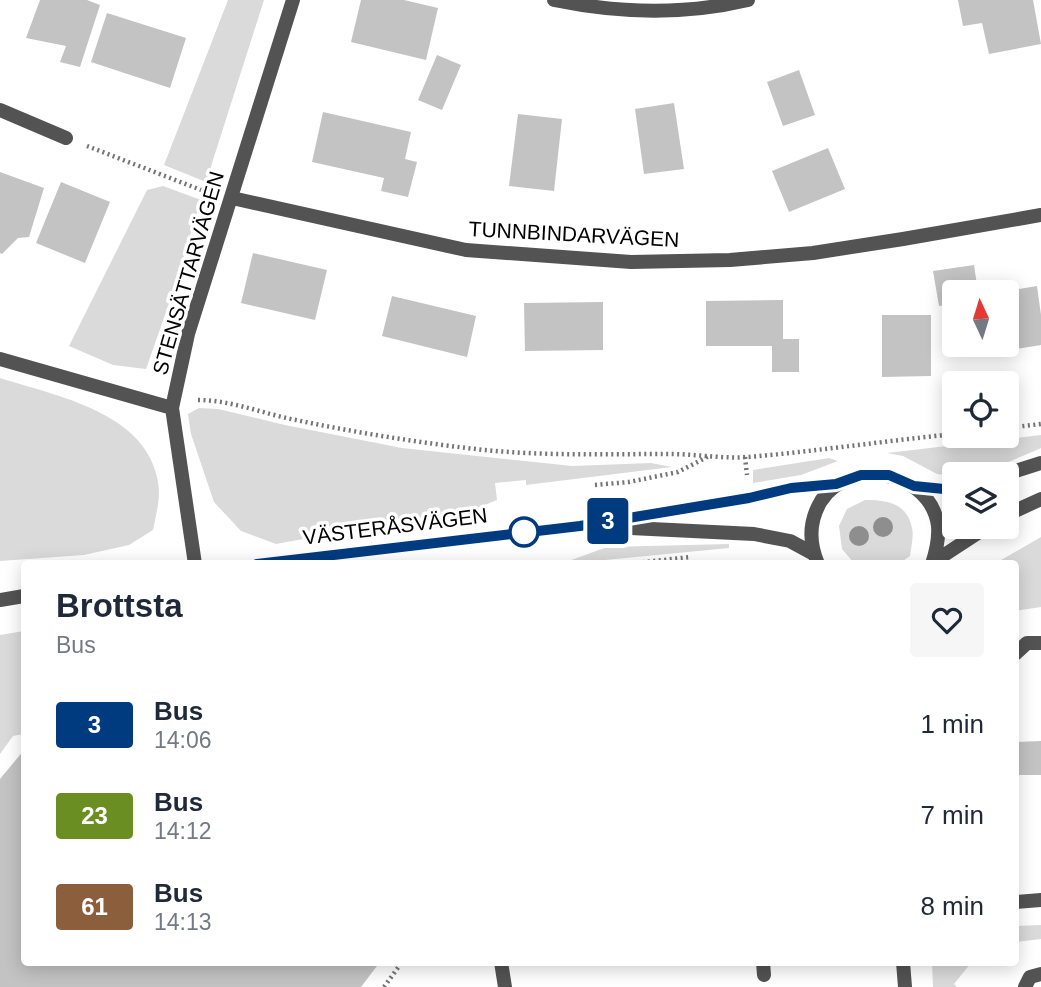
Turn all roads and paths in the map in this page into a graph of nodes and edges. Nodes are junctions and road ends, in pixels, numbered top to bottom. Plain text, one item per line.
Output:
1 (293, 0) edge
2 (554, 0) edge
3 (748, 0) edge
4 (0, 110) edge
5 (66, 138) joint
6 (232, 198) junction
7 (1041, 215) edge
8 (0, 359) edge
9 (172, 408) junction
10 (1041, 424) edge
11 (1019, 427) edge
12 (942, 435) edge
13 (710, 456) junction
14 (1041, 463) edge
15 (1019, 470) edge
16 (836, 484) junction
17 (595, 485) dead end
18 (914, 486) junction
19 (942, 489) edge
20 (1041, 499) edge
21 (1019, 508) edge
22 (580, 526) junction
23 (969, 539) edge
24 (702, 555) dead end
25 (816, 559) edge
26 (194, 560) edge
27 (291, 560) edge
28 (660, 560) edge
29 (933, 560) edge
30 (937, 560) edge
31 (21, 596) edge
32 (0, 600) edge
33 (1041, 643) edge
34 (1019, 650) edge
35 (1041, 900) edge
36 (1019, 902) edge
37 (399, 966) edge
38 (502, 966) edge
39 (903, 966) edge
40 (1041, 974) edge
41 (384, 987) edge
42 (505, 987) edge
43 (905, 987) edge
44 (1025, 987) edge

1 - 6 street, STENSÄTTARVÄGEN
2 - 3 street
4 - 5 street
5 - 6 path
6 - 7 street, TUNNBINDARVÄGEN
6 - 9 street, STENSÄTTARVÄGEN
8 - 9 street
9 - 13 path
9 - 26 street, STENSÄTTARVÄGEN
10 - 11 path
12 - 13 path
13 - 17 path
14 - 15 street
16 - 18 street, VÄSTERÅSVÄGEN
16 - 22 street, VÄSTERÅSVÄGEN
16 - 25 street
18 - 19 street
18 - 29 street
20 - 21 street
22 - 25 street, VÄSTERÅSVÄGEN
22 - 27 street, VÄSTERÅSVÄGEN
23 - 30 street
24 - 28 path
31 - 32 street
33 - 34 street
35 - 36 street
37 - 41 path
38 - 42 street
39 - 43 street
40 - 44 street

